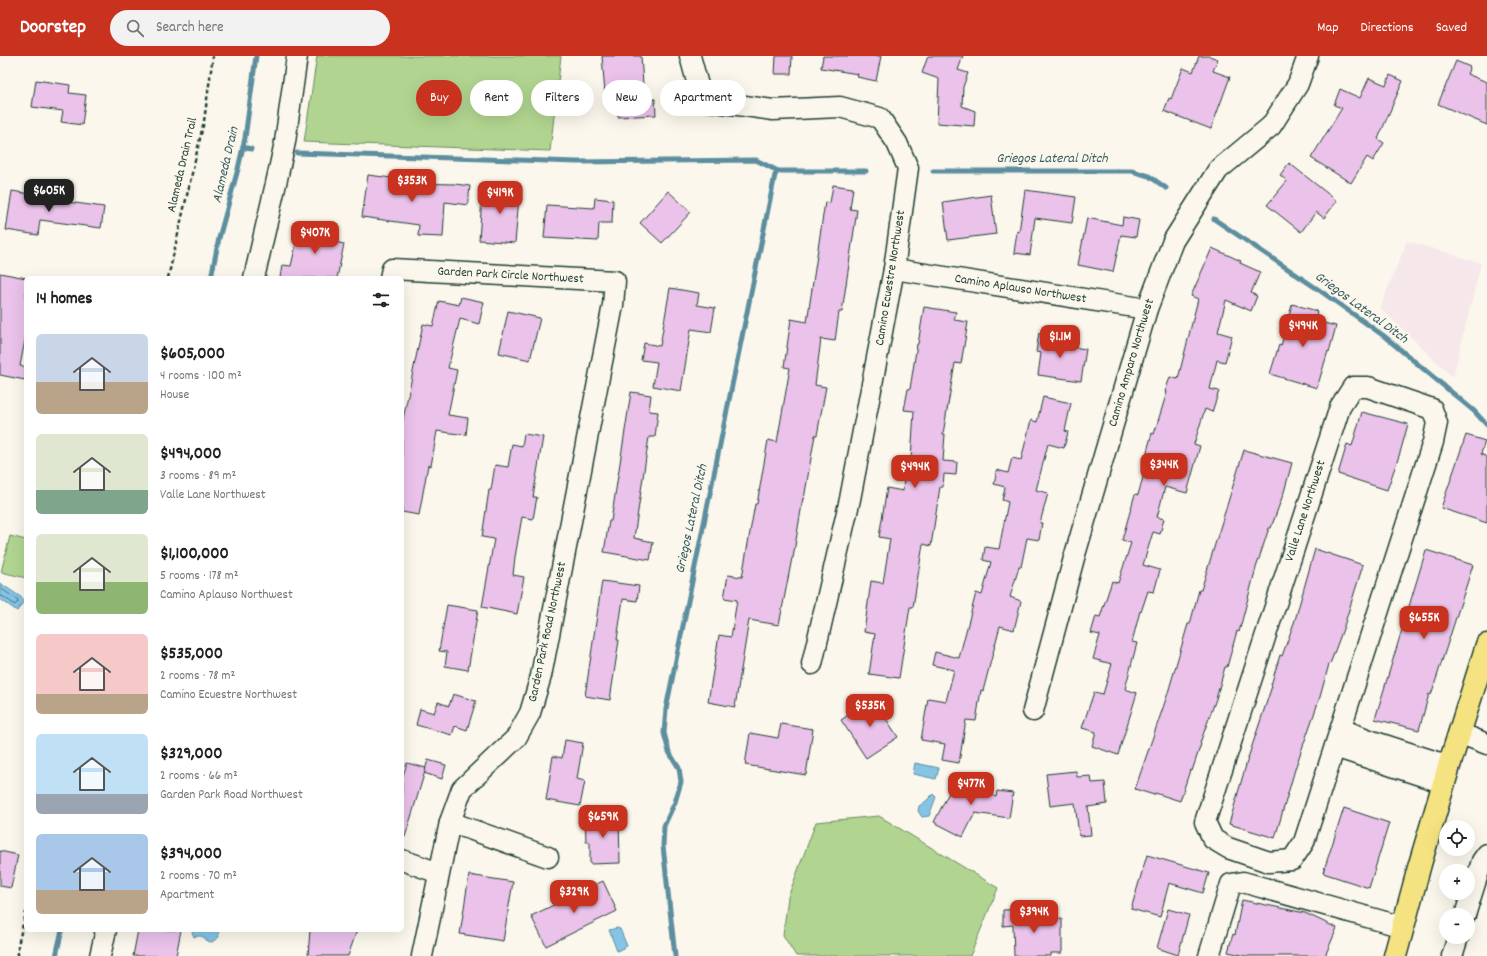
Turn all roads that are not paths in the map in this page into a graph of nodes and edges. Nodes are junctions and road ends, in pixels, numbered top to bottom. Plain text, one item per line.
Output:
1 (297, 56) edge
2 (690, 56) edge
3 (1308, 56) edge
4 (894, 269) junction
5 (254, 276) edge
6 (390, 276) edge
7 (613, 305) joint
8 (1147, 310) junction
9 (1487, 645) edge
10 (812, 664) dead end
11 (1033, 711) dead end
12 (1459, 733) junction
13 (1338, 738) junction
14 (1487, 744) edge
15 (1447, 775) junction
16 (450, 822) junction
17 (1487, 854) edge
18 (548, 857) dead end
19 (404, 861) edge
20 (439, 873) junction
21 (1467, 908) edge
22 (1403, 927) junction
23 (106, 932) edge
24 (1456, 944) edge
25 (100, 956) edge
26 (422, 956) edge
27 (1209, 956) edge
28 (1395, 956) edge
29 (1452, 956) edge

1 - 5 street
2 - 4 street, Camino Ecuestre Northwest
3 - 8 street, Camino Amparo Northwest
4 - 8 street, Camino Aplauso Northwest
4 - 10 street, Camino Ecuestre Northwest
6 - 7 street, Garden Park Circle Northwest
7 - 16 street, Garden Park Road Northwest
8 - 11 street, Camino Amparo Northwest
9 - 12 main road
12 - 14 street
12 - 15 main road
13 - 13 street, Valle Lane Northwest
13 - 15 street
15 - 22 main road
16 - 18 street
16 - 20 street, Garden Park Road Northwest
17 - 21 street
19 - 20 street
20 - 26 street, Garden Park Road Northwest
22 - 27 street
22 - 28 main road
23 - 25 street
24 - 29 street

